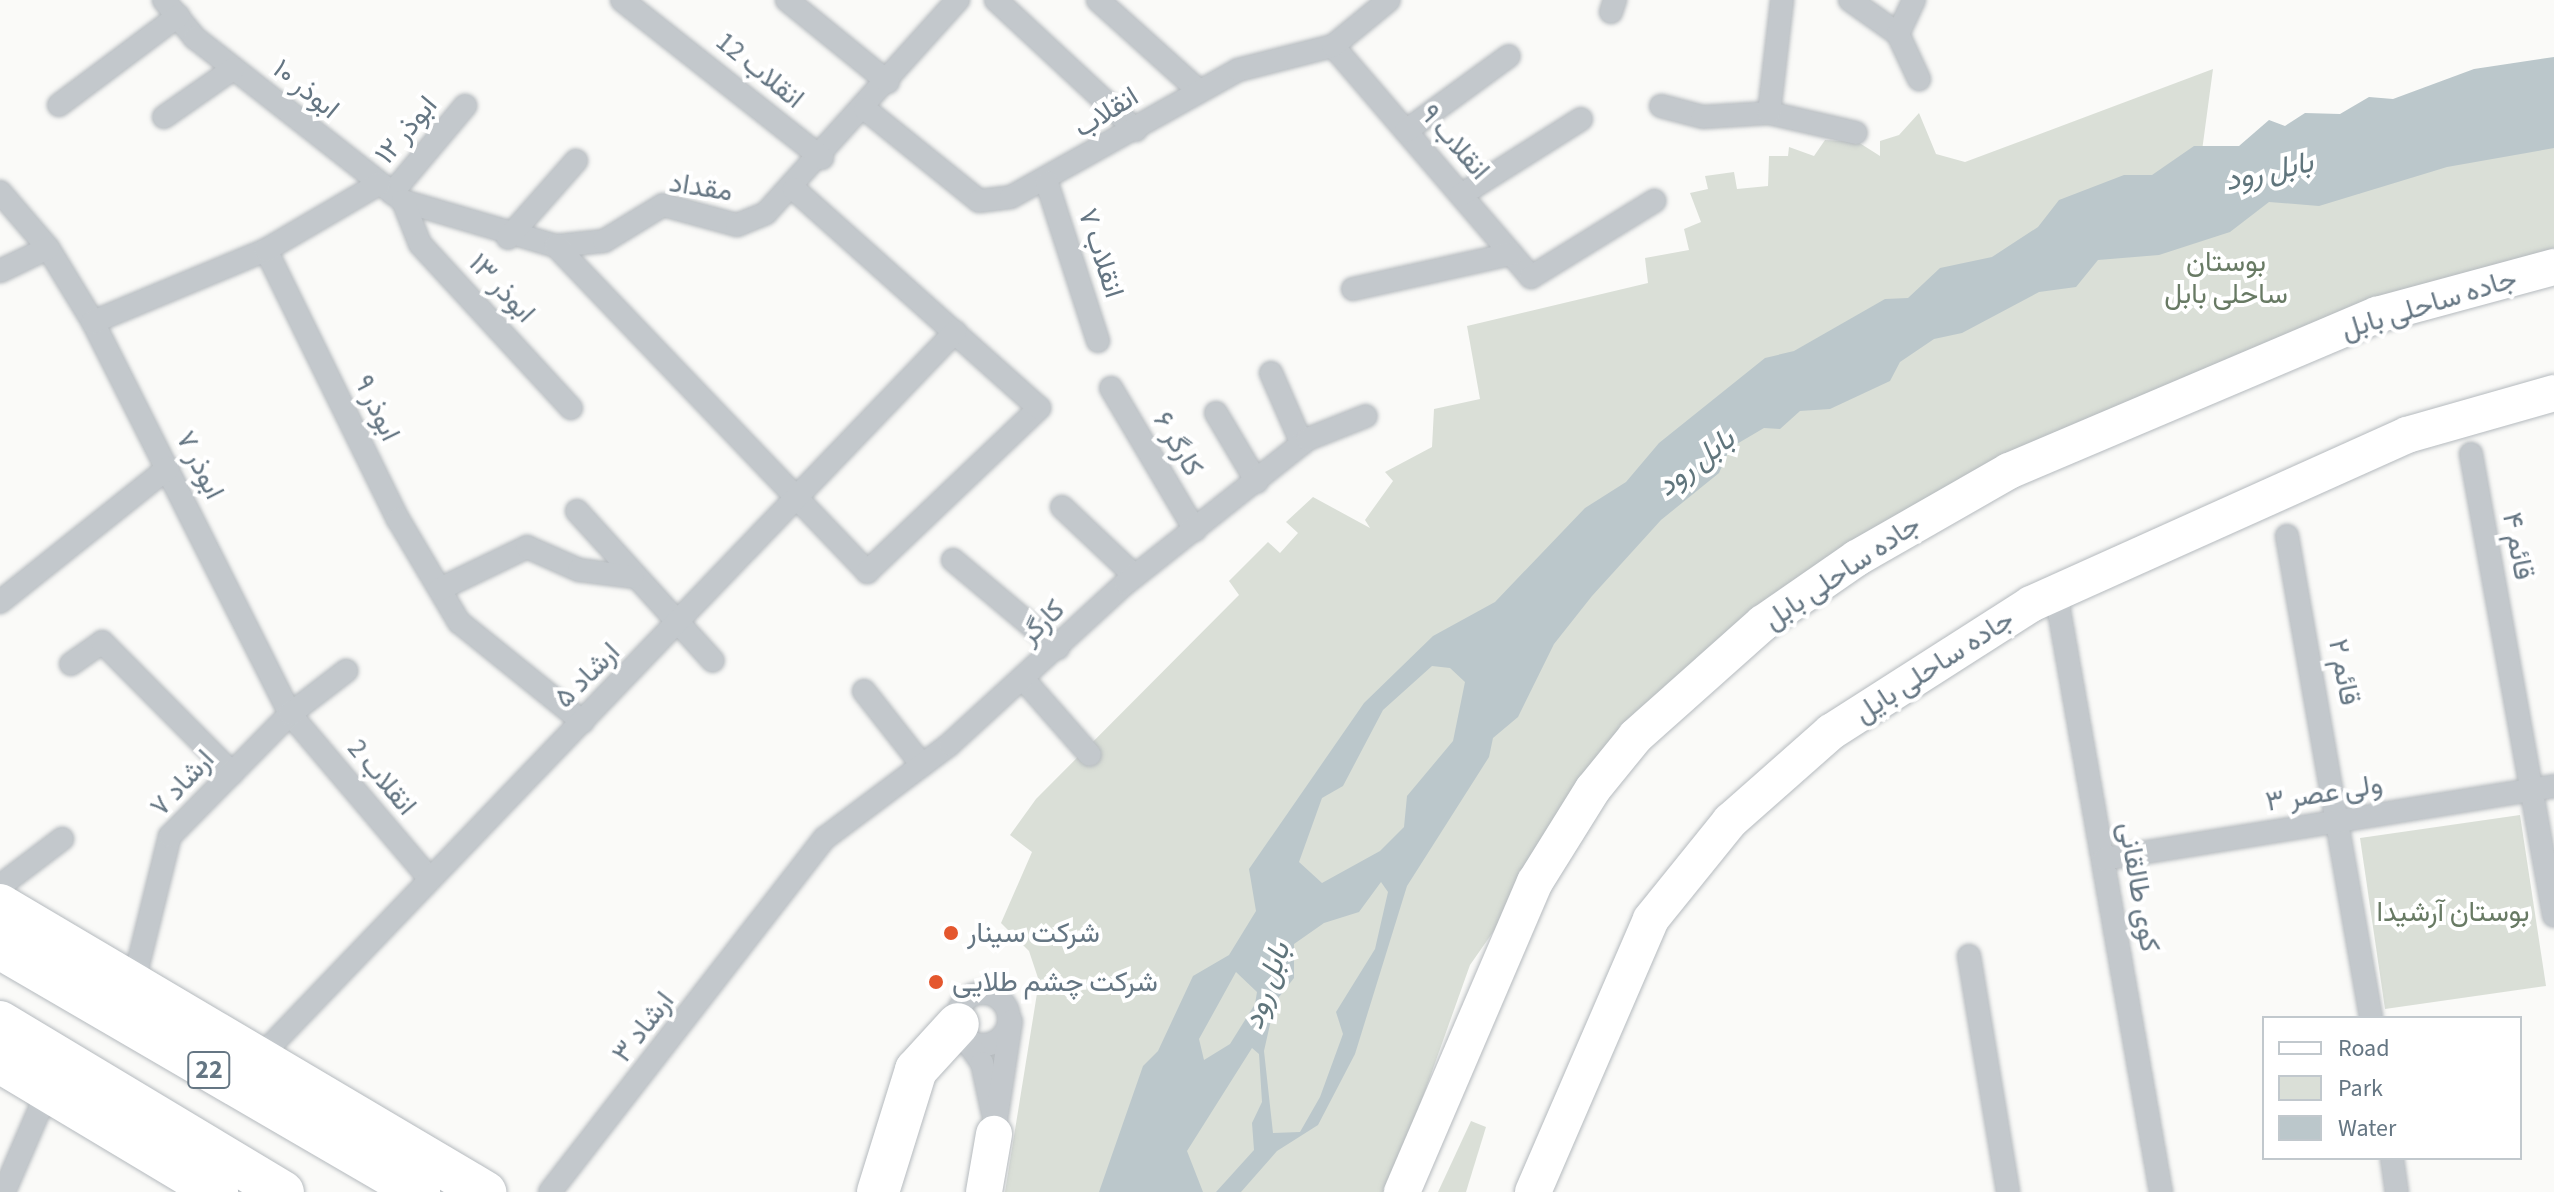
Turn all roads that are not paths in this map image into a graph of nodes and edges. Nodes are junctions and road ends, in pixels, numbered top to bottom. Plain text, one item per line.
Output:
1 (622, 0) edge
2 (787, 0) edge
3 (958, 0) edge
4 (996, 0) edge
5 (1098, 0) edge
6 (1389, 0) edge
7 (1782, 0) edge
8 (1850, 0) edge
9 (1914, 0) edge
10 (171, 8) edge
11 (1898, 34) junction
12 (1333, 46) junction
13 (1509, 56) dead end
14 (233, 69) junction
15 (1919, 79) dead end
16 (888, 82) junction
17 (1199, 91) junction
18 (59, 105) dead end
19 (465, 106) dead end
20 (1661, 106) dead end
21 (865, 109) junction
22 (1769, 113) junction
23 (164, 117) dead end
24 (1581, 119) dead end
25 (1136, 130) junction
26 (1406, 131) junction
27 (1856, 133) dead end
28 (822, 158) junction
29 (576, 161) dead end
30 (1047, 183) junction
31 (794, 189) junction
32 (0, 192) edge
33 (391, 193) junction
34 (1461, 195) junction
35 (1654, 201) dead end
36 (508, 238) junction
37 (556, 246) junction
38 (48, 248) junction
39 (266, 250) junction
40 (1511, 254) junction
41 (2554, 267) edge
42 (0, 271) edge
43 (1353, 289) dead end
44 (93, 322) junction
45 (955, 332) junction
46 (1098, 341) dead end
47 (1271, 373) dead end
48 (1111, 388) dead end
49 (2554, 393) edge
50 (571, 408) dead end
51 (1216, 413) dead end
52 (1366, 416) dead end
53 (1302, 444) junction
54 (2471, 454) dead end
55 (168, 468) junction
56 (1257, 482) junction
57 (799, 502) junction
58 (1062, 507) dead end
59 (577, 511) dead end
60 (1195, 530) junction
61 (2287, 536) dead end
62 (953, 560) dead end
63 (1135, 576) junction
64 (633, 577) junction
65 (440, 589) junction
66 (2056, 593) junction
67 (0, 602) edge
68 (676, 628) junction
69 (1058, 648) junction
70 (713, 661) dead end
71 (71, 664) dead end
72 (346, 671) dead end
73 (1025, 681) junction
74 (864, 691) dead end
75 (290, 714) junction
76 (583, 722) junction
77 (1090, 755) dead end
78 (922, 765) junction
79 (232, 773) junction
80 (2544, 788) edge
81 (2342, 820) junction
82 (62, 839) dead end
83 (2104, 859) junction
84 (429, 878) junction
85 (0, 886) edge
86 (780, 897) joint
87 (0, 905) edge
88 (2554, 916) edge
89 (0, 948) edge
90 (1969, 956) dead end
91 (134, 981) junction
92 (2371, 1016) edge
93 (1010, 1019) junction
94 (0, 1022) edge
95 (960, 1030) junction
96 (259, 1058) junction
97 (0, 1062) edge
98 (48, 1090) junction
99 (327, 1119) junction
100 (994, 1134) junction
101 (182, 1150) junction
102 (2392, 1160) edge
103 (4, 1192) edge
104 (217, 1192) edge
105 (283, 1192) edge
106 (419, 1192) edge
107 (485, 1192) edge
108 (550, 1192) edge
109 (878, 1192) edge
110 (984, 1192) edge
111 (1402, 1192) edge
112 (1533, 1192) edge
113 (2008, 1192) edge
114 (2161, 1192) edge
115 (2397, 1192) edge

1 - 28 street, انقلاب 12
2 - 16 street
3 - 16 street, مقداد
4 - 25 street
5 - 17 street
6 - 12 street, انقلاب
7 - 22 street
8 - 11 street
9 - 11 street
10 - 14 street, ابوذر ۱۰
10 - 18 street
11 - 15 street
12 - 17 street, انقلاب
12 - 26 street, انقلاب ۹
13 - 26 street
14 - 23 street
14 - 33 street, ابوذر ۱۰
16 - 21 street, مقداد
17 - 25 street, انقلاب
19 - 33 street, ابوذر ۱۲
20 - 22 street
21 - 28 street, مقداد
21 - 30 street, انقلاب
22 - 27 street
24 - 34 street
25 - 30 street, انقلاب
26 - 34 street, انقلاب ۹
28 - 31 street, مقداد
29 - 36 street
30 - 46 street, انقلاب ۷
31 - 37 street, مقداد
31 - 45 street
32 - 38 street, ابوذر ۷
33 - 36 street, مقداد
33 - 39 street, ابوذر ۱۲
33 - 50 street, ابوذر ۱۳
34 - 40 street, انقلاب ۹
35 - 40 street, انقلاب ۹
36 - 37 street, مقداد
37 - 57 street
38 - 42 street
38 - 44 street, ابوذر ۷
39 - 44 street, ابوذر ۱۲
39 - 65 street, ابوذر ۹
40 - 43 street
41 - 111 main road, جاده ساحلی بابل
44 - 55 street, ابوذر ۷
45 - 57 street, ارشاد ۵
45 - 57 street
47 - 53 street
48 - 60 street, کارگر ۶
49 - 66 main road, جاده ساحلی بایل
51 - 56 street, کارگر ۶
52 - 53 street, کارگر
53 - 56 street, کارگر
54 - 80 street, قائم ۴
55 - 67 street
55 - 75 street, ابوذر ۷
56 - 60 street, کارگر
57 - 68 street, ارشاد ۵
58 - 63 street
59 - 64 street
60 - 63 street, کارگر
61 - 81 street, قائم ۲
62 - 69 street
63 - 69 street, کارگر
64 - 65 street
64 - 68 street
65 - 76 street, ابوذر ۹
66 - 83 street, کوی طالقانی
66 - 112 main road, جاده ساحلی بایل
68 - 70 street
68 - 76 street, ارشاد ۵
69 - 73 street, کارگر
71 - 79 street
72 - 75 street, ارشاد ۷
73 - 77 street
73 - 78 street, کارگر
74 - 78 street
75 - 79 street, ارشاد ۷
75 - 84 street, انقلاب 2
76 - 84 street, ارشاد ۵
78 - 86 street, کارگر
79 - 91 street, ارشاد ۷
80 - 81 street, ولی عصر ۳
80 - 88 street, قائم ۴
81 - 83 street, ولی عصر ۳
81 - 92 street, قائم ۲
82 - 85 street
83 - 114 street, کوی طالقانی
84 - 96 street, ارشاد ۵
86 - 108 street, ارشاد ۳
87 - 91 highway
89 - 99 highway, 22
90 - 113 street
91 - 96 highway
93 - 95 street
93 - 95 street
93 - 100 street
94 - 101 highway, 22
95 - 100 street
95 - 109 highway
96 - 99 highway
97 - 98 highway
98 - 101 highway
98 - 103 street
99 - 106 highway, 22
99 - 107 highway
100 - 110 main road
101 - 104 highway
101 - 105 highway, 22
102 - 115 street

